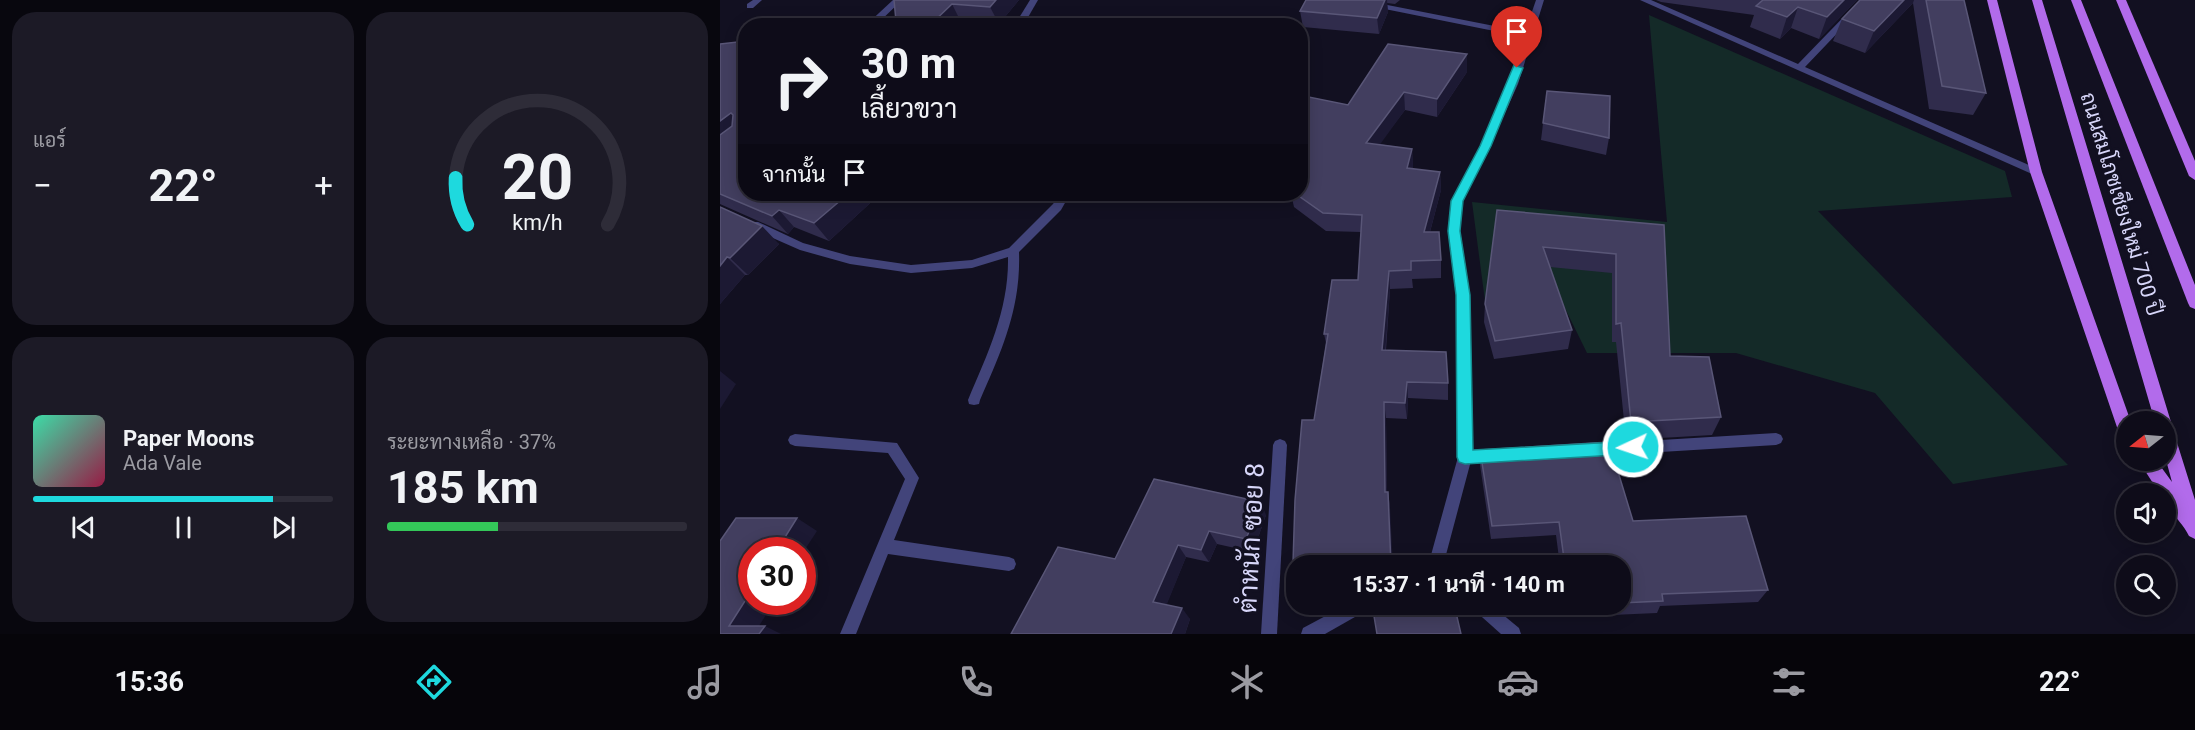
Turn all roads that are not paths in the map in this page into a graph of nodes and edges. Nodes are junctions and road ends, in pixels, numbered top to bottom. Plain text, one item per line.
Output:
1 (758, 0) edge
2 (898, 0) edge
3 (1034, 0) edge
4 (1350, 0) edge
5 (1540, 0) edge
6 (1644, 0) edge
7 (1865, 0) edge
8 (1992, 0) edge
9 (2037, 0) edge
10 (2076, 0) edge
11 (2121, 0) edge
12 (750, 6) dead end
13 (878, 18) edge
14 (1023, 18) edge
15 (1527, 35) junction
16 (1799, 68) junction
17 (2036, 172) junction
18 (2195, 176) edge
19 (1061, 201) edge
20 (744, 220) edge
21 (1013, 251) junction
22 (2195, 303) edge
23 (974, 400) dead end
24 (2119, 411) edge
25 (2160, 411) edge
26 (1776, 439) dead end
27 (795, 440) dead end
28 (1280, 445) dead end
29 (1585, 450) edge
30 (2176, 466) edge
31 (2154, 471) edge
32 (2195, 529) edge
33 (884, 546) junction
34 (1439, 555) edge
35 (1009, 564) dead end
36 (1344, 615) edge
37 (1491, 615) edge
38 (848, 634) edge
39 (1269, 634) edge
40 (1309, 634) edge
41 (1513, 634) edge

1 - 12 street
2 - 13 street
3 - 14 street
4 - 15 street
5 - 15 street
6 - 16 street
7 - 16 street
8 - 17 main road
9 - 25 main road, ถนนสมโภชเชียงใหม่ 700 ปี
10 - 22 main road, ถนนสมโภชเชียงใหม่ 700 ปี
11 - 18 main road
15 - 34 street
16 - 17 street
17 - 24 main road
19 - 21 street
20 - 21 street
21 - 23 street
26 - 29 street
27 - 33 street
28 - 39 street, ตำหนัก ซอย 8
30 - 32 main road
31 - 32 main road
33 - 35 street
33 - 38 street
36 - 40 street
37 - 41 street

